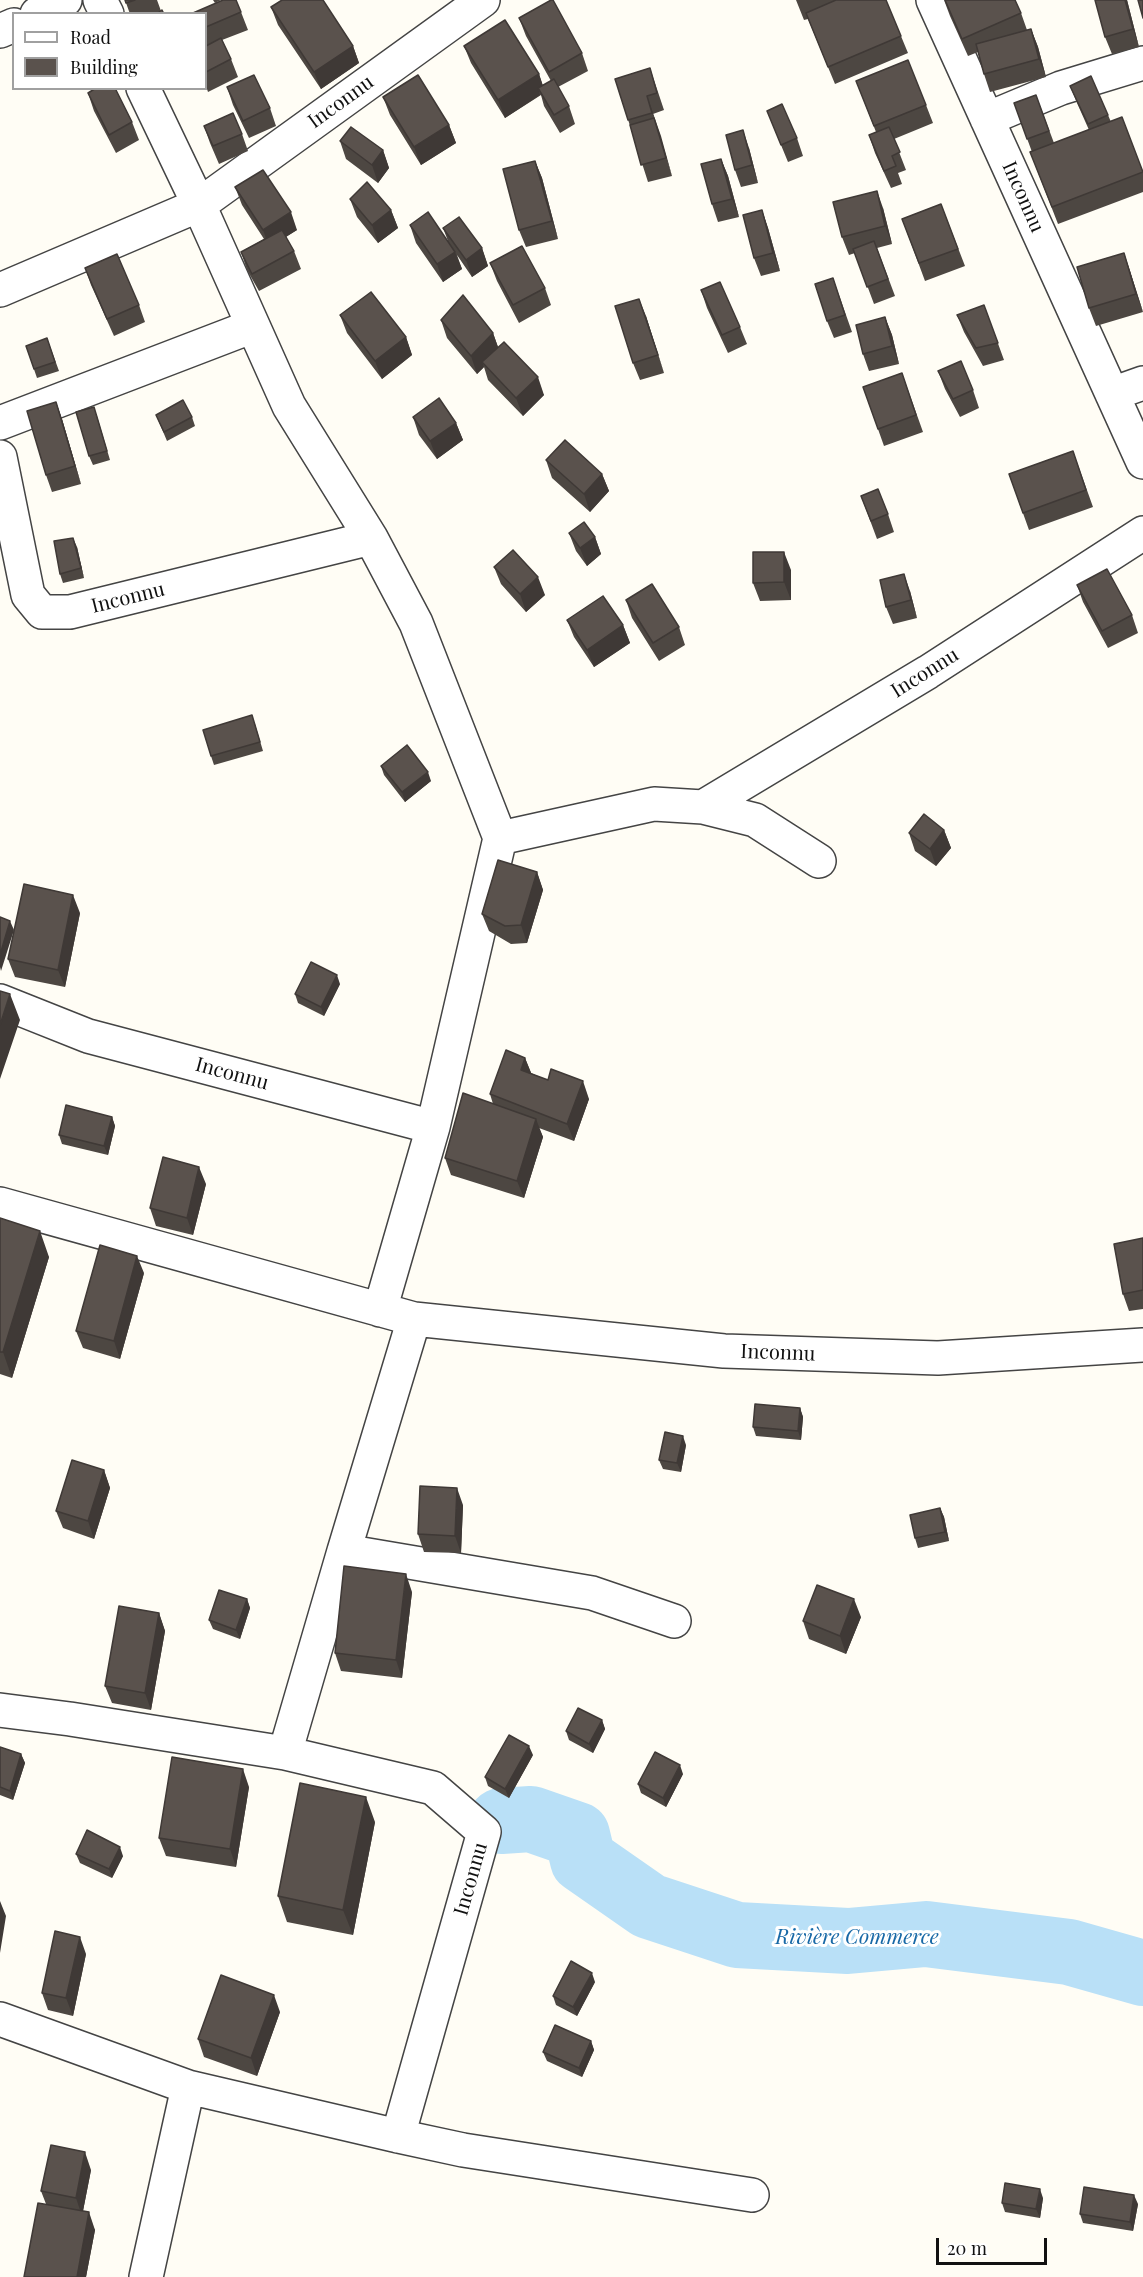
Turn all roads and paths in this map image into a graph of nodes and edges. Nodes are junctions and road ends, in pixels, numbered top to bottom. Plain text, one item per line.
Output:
1 (65, 0) edge
2 (483, 0) edge
3 (933, 0) edge
4 (41, 12) edge
5 (1143, 63) edge
6 (144, 90) edge
7 (987, 119) junction
8 (199, 205) junction
9 (0, 290) edge
10 (253, 326) junction
11 (1143, 382) edge
12 (1112, 394) junction
13 (0, 423) edge
14 (0, 457) edge
15 (1143, 462) edge
16 (1143, 532) edge
17 (371, 538) junction
18 (703, 807) junction
19 (500, 838) junction
20 (819, 861) dead end
21 (0, 1001) edge
22 (433, 1127) junction
23 (0, 1204) edge
24 (380, 1310) junction
25 (414, 1319) junction
26 (1143, 1345) edge
27 (345, 1551) junction
28 (674, 1621) dead end
29 (0, 1710) edge
30 (285, 1753) junction
31 (0, 2019) edge
32 (188, 2087) junction
33 (398, 2136) junction
34 (752, 2195) dead end
35 (146, 2277) edge

1 - 4 street
2 - 8 street, Inconnu
3 - 7 street, Inconnu
5 - 7 street
6 - 8 street
7 - 12 street, Inconnu
8 - 9 street, Inconnu
8 - 10 street
10 - 13 street
10 - 17 street
11 - 12 street
12 - 15 street, Inconnu
14 - 17 street, Inconnu
16 - 18 street, Inconnu
17 - 19 street
18 - 19 street
18 - 20 street
19 - 22 street
21 - 22 street, Inconnu
22 - 24 street
23 - 24 street, Inconnu
24 - 25 street, Inconnu
25 - 26 street, Inconnu
25 - 27 street
27 - 28 street
27 - 30 street
29 - 30 street, Inconnu
30 - 33 street, Inconnu
31 - 32 street
32 - 33 street
32 - 35 street
33 - 34 street

